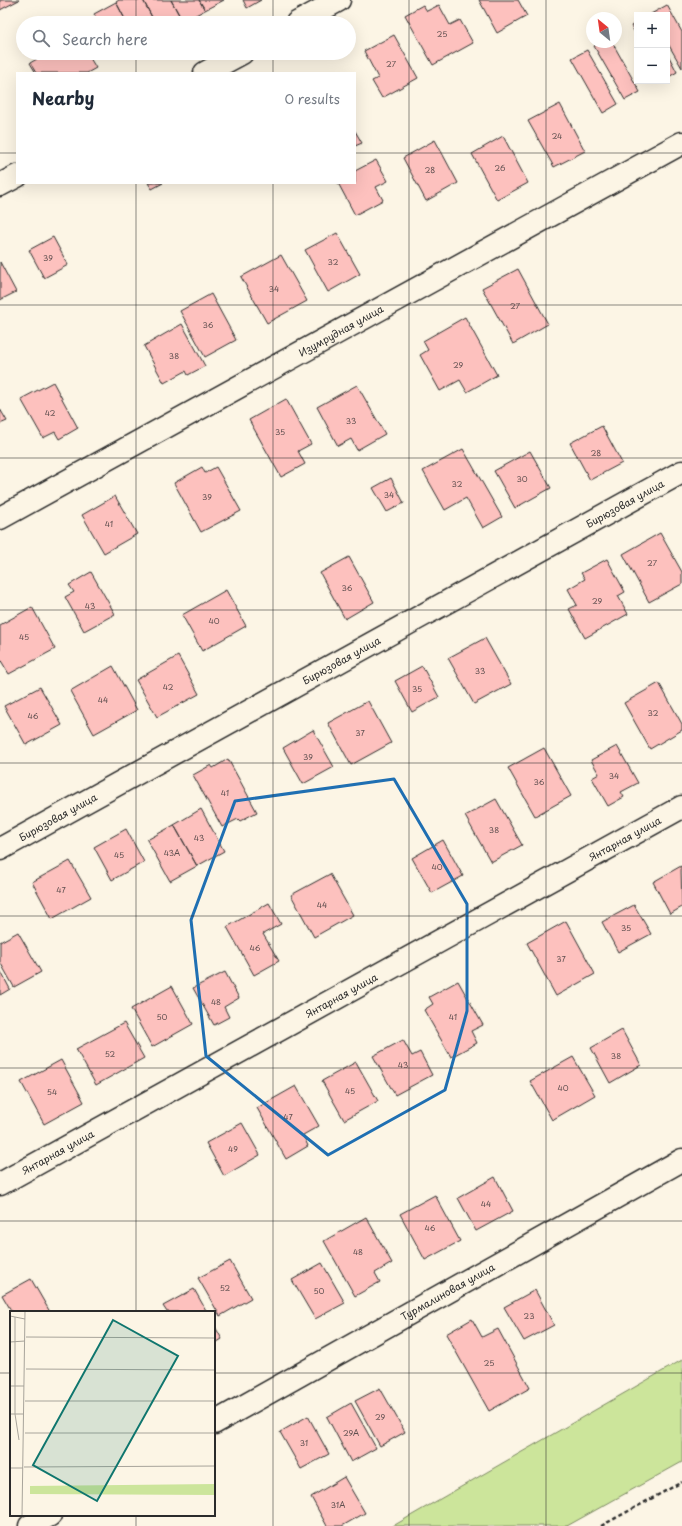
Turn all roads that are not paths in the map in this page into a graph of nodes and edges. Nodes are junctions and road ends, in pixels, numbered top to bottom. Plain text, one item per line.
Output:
1 (339, 0) edge
2 (310, 16) edge
3 (229, 60) edge
4 (207, 72) edge
5 (682, 143) edge
6 (16, 177) edge
7 (0, 185) edge
8 (682, 472) edge
9 (0, 518) edge
10 (682, 807) edge
11 (0, 849) edge
12 (682, 1160) edge
13 (0, 1184) edge
14 (215, 1422) edge
15 (48, 1516) edge
16 (30, 1526) edge

1 - 2 street
3 - 4 street
5 - 9 street, Изумрудная улица
6 - 7 street
8 - 11 street, Бирюзовая улица
10 - 13 street, Янтарная улица
12 - 14 street, Турмалиновая улица
15 - 16 street

